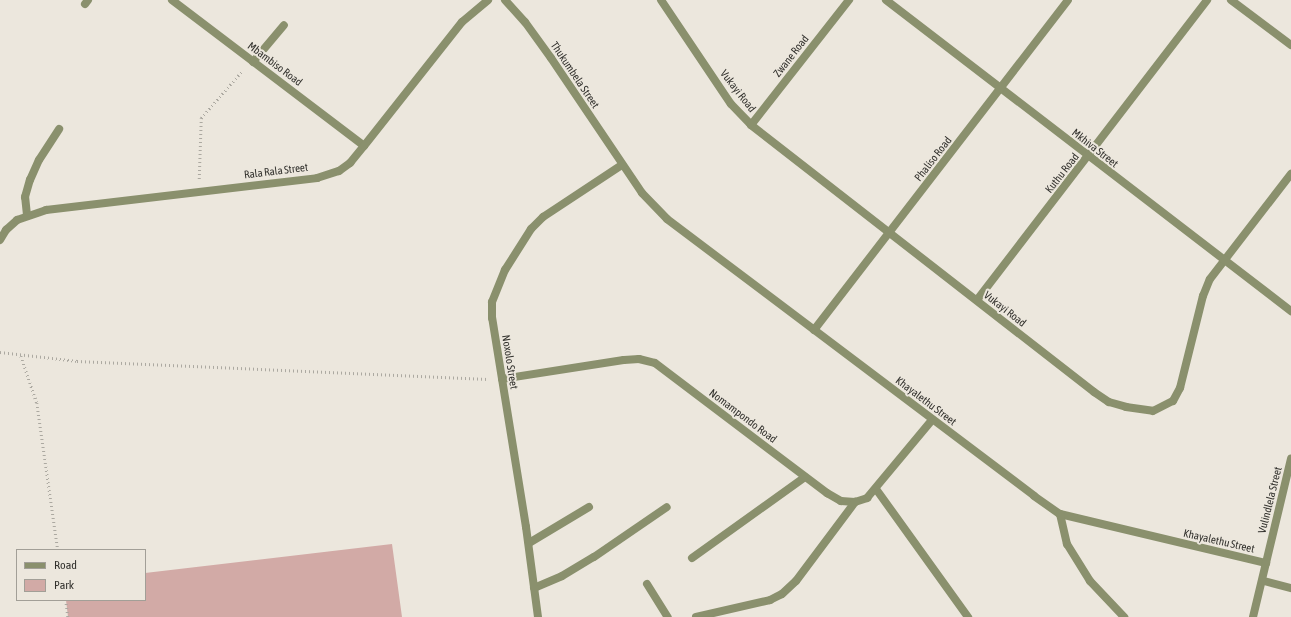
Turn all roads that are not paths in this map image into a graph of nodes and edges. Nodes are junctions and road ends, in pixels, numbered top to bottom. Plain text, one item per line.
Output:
1 (172, 0) edge
2 (488, 0) edge
3 (505, 0) edge
4 (661, 0) edge
5 (849, 0) edge
6 (886, 0) edge
7 (1068, 0) edge
8 (1207, 0) edge
9 (1231, 0) edge
10 (284, 25) dead end
11 (1291, 45) edge
12 (253, 62) junction
13 (1001, 89) junction
14 (751, 125) junction
15 (59, 129) dead end
16 (364, 146) junction
17 (1088, 157) junction
18 (622, 165) junction
19 (1291, 174) edge
20 (27, 215) junction
21 (889, 234) junction
22 (0, 240) edge
23 (1225, 261) junction
24 (977, 300) junction
25 (1291, 311) edge
26 (814, 330) junction
27 (502, 379) junction
28 (932, 420) junction
29 (1291, 459) edge
30 (805, 477) junction
31 (876, 489) junction
32 (855, 502) junction
33 (589, 507) dead end
34 (667, 507) dead end
35 (1060, 514) junction
36 (528, 543) junction
37 (692, 558) dead end
38 (1266, 563) junction
39 (1264, 581) junction
40 (647, 584) dead end
41 (534, 588) junction
42 (1291, 588) edge
43 (538, 617) edge
44 (668, 617) edge
45 (696, 617) edge
46 (968, 617) edge
47 (1124, 617) edge
48 (1253, 617) edge

1 - 12 street, Mbambiso Road
2 - 16 street, Rala Rala Street
3 - 18 street, Thukumbela Street
4 - 14 street, Vukayi Road
5 - 14 street, Zwane Road
6 - 13 street, Mkhiva Street
7 - 13 street, Phaliso Road
8 - 17 street, Kuthu Road
9 - 11 street
10 - 12 street
12 - 16 street, Mbambiso Road
13 - 17 street, Mkhiva Street
13 - 21 street, Phaliso Road
14 - 21 street, Vukayi Road
15 - 20 street
16 - 20 street, Rala Rala Street
17 - 23 street, Mkhiva Street
17 - 24 street, Kuthu Road
18 - 26 street, Khayalethu Street
18 - 27 street, Noxolo Street
19 - 23 street, Vukayi Road
20 - 22 street, Rala Rala Street
21 - 24 street, Vukayi Road
21 - 26 street, Phaliso Road
23 - 24 street, Vukayi Road
23 - 25 street, Mkhiva Street
26 - 28 street, Khayalethu Street
27 - 30 street, Nomampondo Road
27 - 36 street, Noxolo Street
28 - 31 street
28 - 35 street, Khayalethu Street
29 - 38 street, Vulindlela Street
30 - 32 street, Nomampondo Road
30 - 37 street
31 - 32 street
31 - 46 street
32 - 45 street
33 - 36 street
34 - 41 street
35 - 38 street, Khayalethu Street
35 - 47 street
36 - 41 street, Noxolo Street
38 - 39 street, Vulindlela Street
39 - 42 street
39 - 48 street, Vulindlela Street
40 - 44 street
41 - 43 street, Noxolo Street

